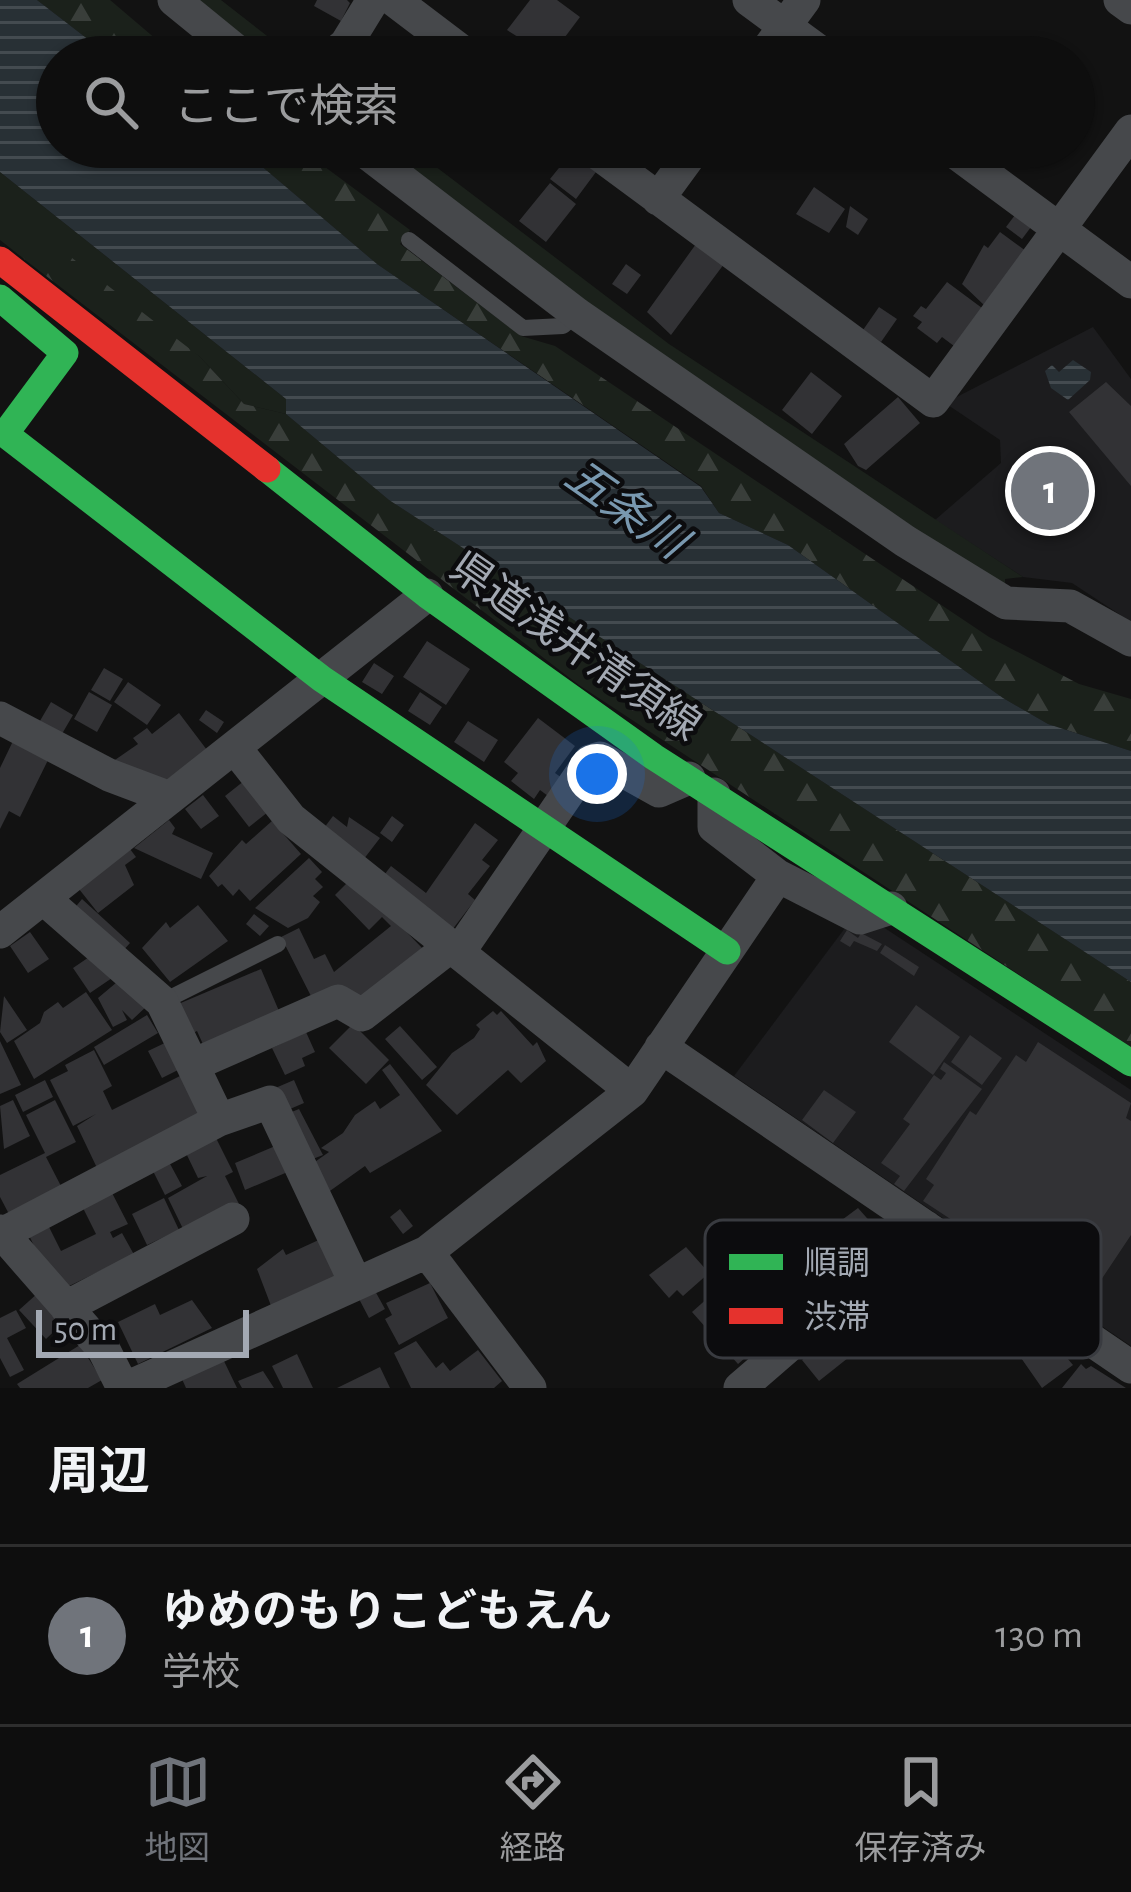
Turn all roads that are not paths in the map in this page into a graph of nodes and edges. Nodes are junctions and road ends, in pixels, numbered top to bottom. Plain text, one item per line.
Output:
1 (174, 0) edge
2 (373, 0) edge
3 (394, 0) edge
4 (749, 0) edge
5 (1120, 0) edge
6 (1131, 8) edge
7 (794, 13) edge
8 (218, 36) edge
9 (351, 36) edge
10 (442, 36) edge
11 (1131, 130) edge
12 (386, 168) edge
13 (617, 168) edge
14 (681, 168) edge
15 (976, 168) edge
16 (658, 199) junction
17 (1059, 229) junction
18 (409, 240) dead end
19 (1, 274) edge
20 (1131, 282) edge
21 (577, 314) junction
22 (427, 596) junction
23 (1131, 640) edge
24 (322, 679) junction
25 (0, 718) edge
26 (235, 748) junction
27 (702, 786) junction
28 (170, 798) junction
29 (544, 828) junction
30 (778, 876) junction
31 (44, 898) junction
32 (891, 908) junction
33 (0, 932) edge
34 (278, 944) dead end
35 (455, 949) junction
36 (727, 951) junction
37 (162, 1002) junction
38 (661, 1047) junction
39 (1131, 1063) edge
40 (193, 1065) junction
41 (632, 1091) junction
42 (219, 1120) junction
43 (233, 1219) dead end
44 (916, 1220) edge
45 (1, 1232) edge
46 (427, 1252) junction
47 (356, 1284) junction
48 (66, 1307) junction
49 (1101, 1347) edge
50 (775, 1358) edge
51 (1131, 1367) edge
52 (165, 1381) edge
53 (125, 1388) edge
54 (530, 1388) edge
55 (740, 1388) edge

1 - 8 street
2 - 9 street
3 - 10 street
4 - 7 street
5 - 6 street
11 - 17 street
12 - 21 street
13 - 16 street
14 - 16 street
15 - 17 street
16 - 17 street
17 - 20 street
18 - 21 lane
19 - 22 main road, 県道浅井清須線
19 - 24 main road
21 - 23 street
22 - 24 street
22 - 27 main road, 県道浅井清須線
24 - 26 street
24 - 29 main road
25 - 28 street
26 - 28 street
26 - 35 street
27 - 29 street
27 - 30 street
27 - 32 main road, 県道浅井清須線
28 - 31 street
29 - 35 street
29 - 36 main road
30 - 32 street
30 - 36 street
31 - 33 street
31 - 37 street
32 - 39 main road, 県道浅井清須線
34 - 37 lane
35 - 40 street
35 - 41 street
36 - 38 street
37 - 40 street
38 - 41 street
38 - 44 street
40 - 42 street
41 - 46 street
42 - 45 street
42 - 47 street
43 - 48 street
45 - 48 street
46 - 47 street
46 - 54 street
47 - 52 street
48 - 53 street
49 - 51 street
50 - 55 street
52 - 53 street

